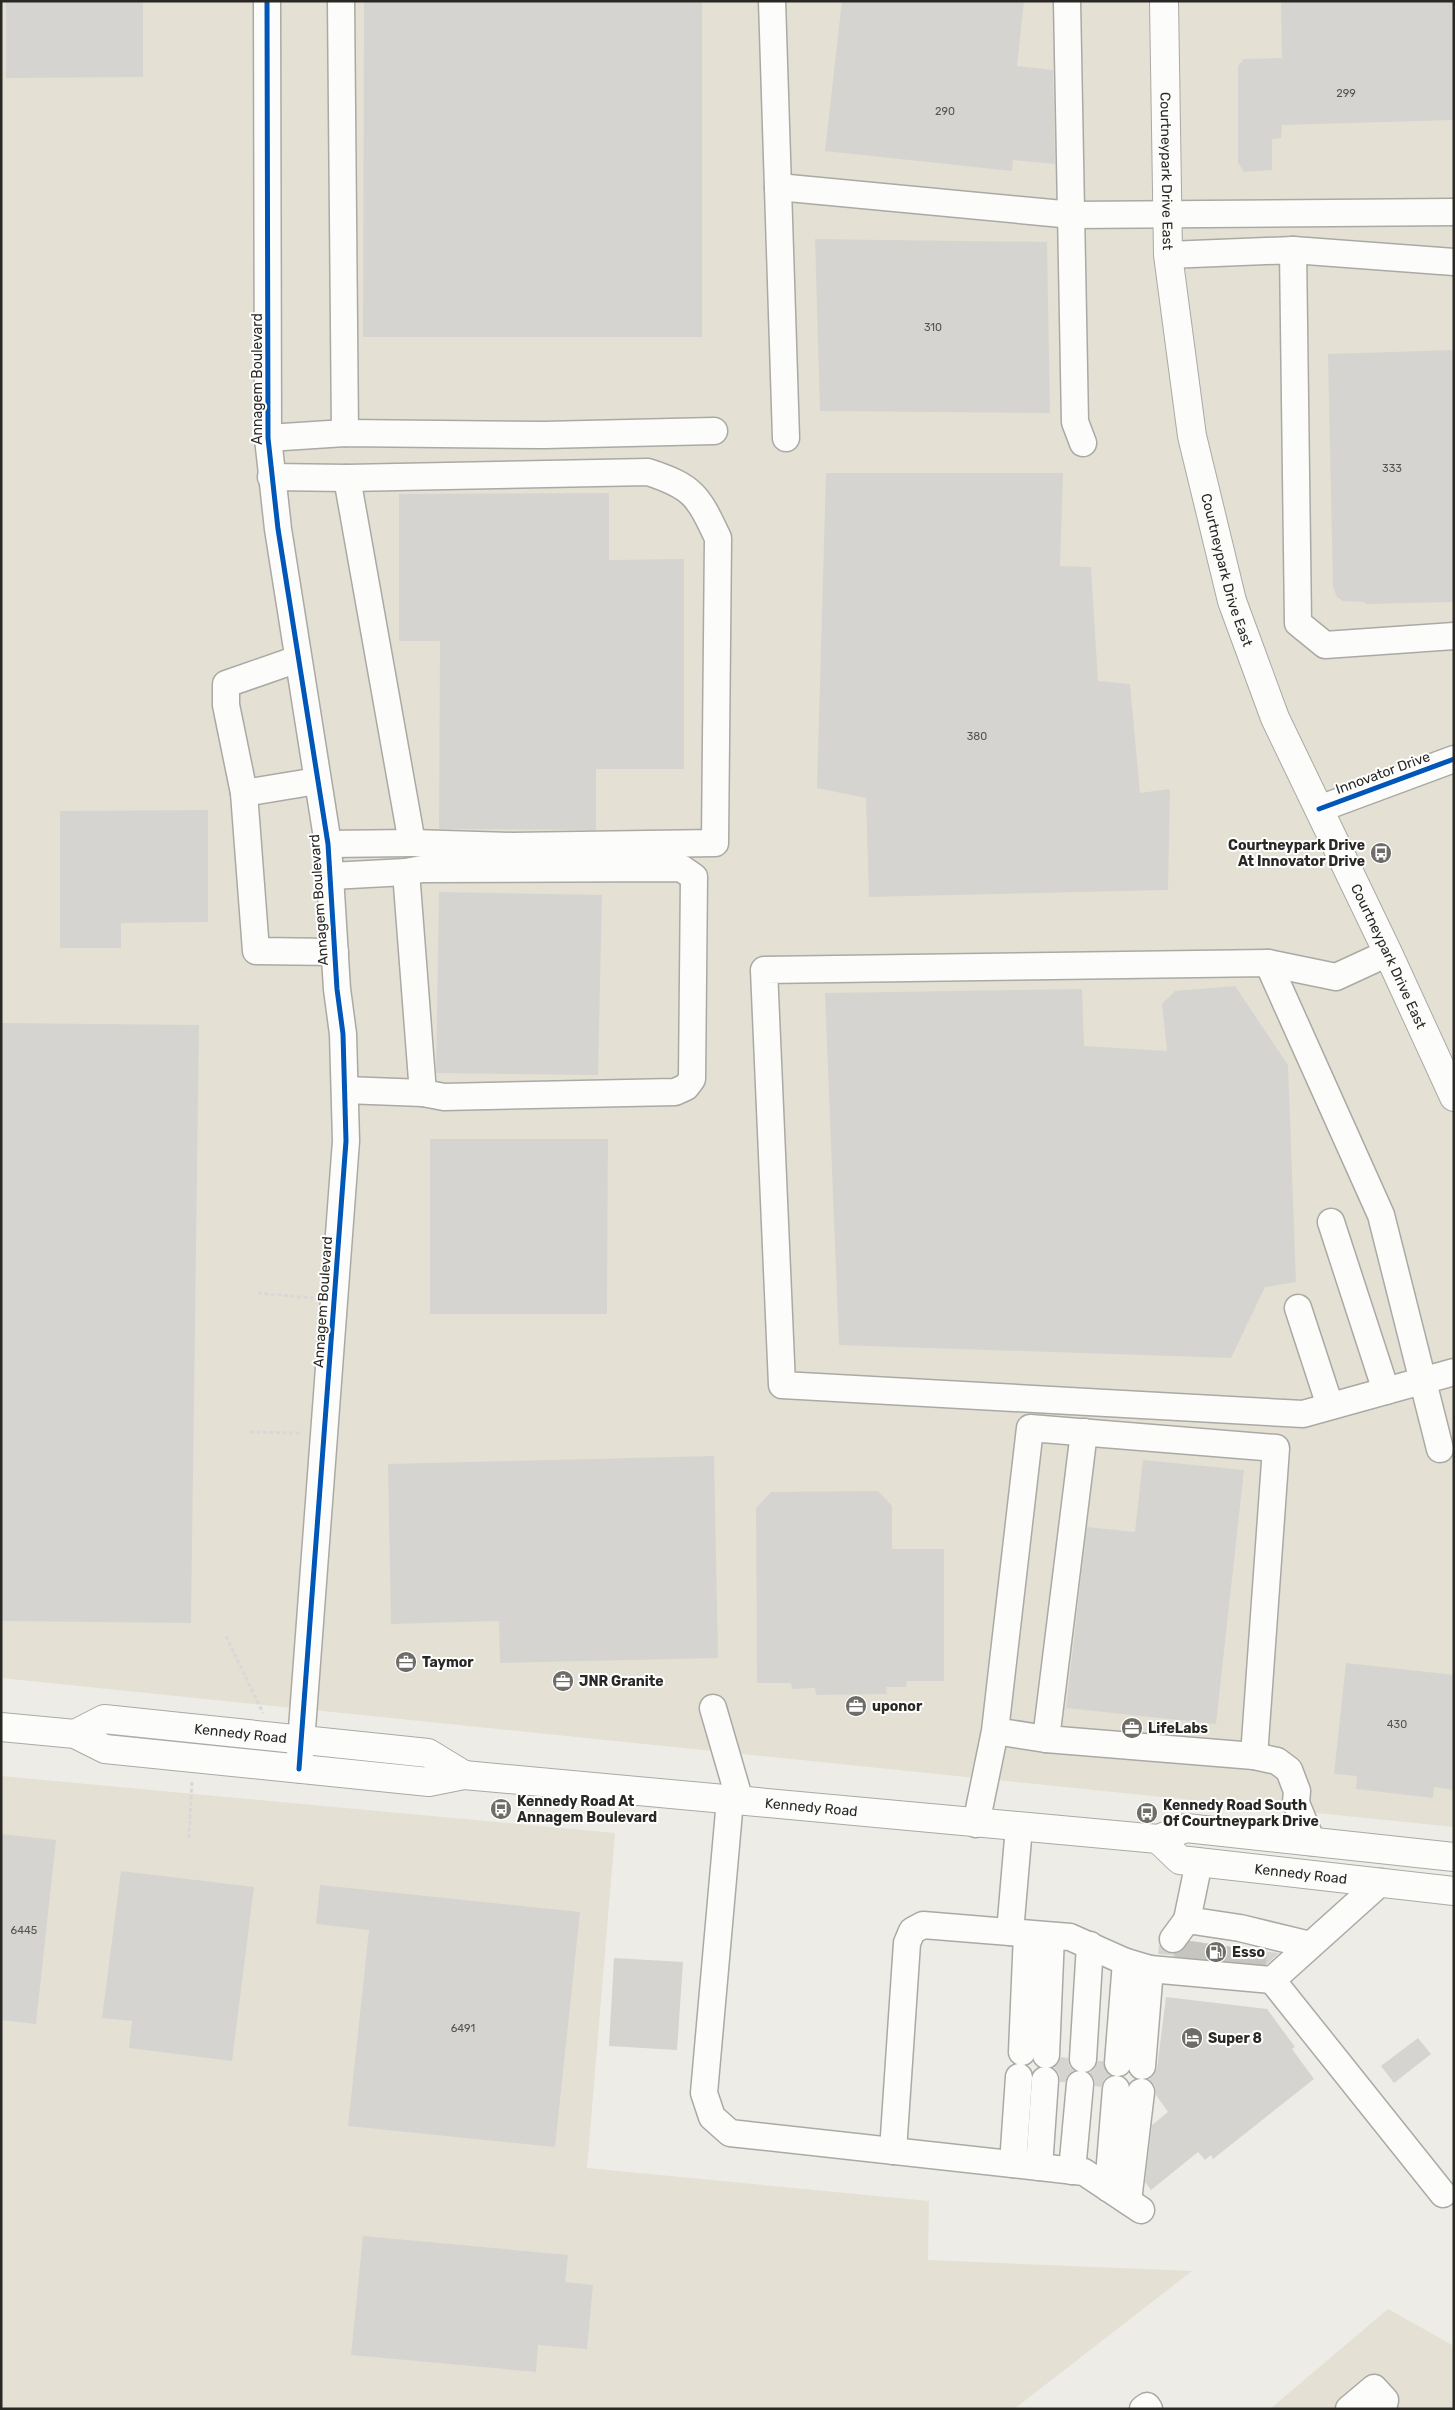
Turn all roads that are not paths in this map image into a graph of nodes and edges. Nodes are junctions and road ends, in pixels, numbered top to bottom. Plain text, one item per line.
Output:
1 (268, 1) edge
2 (341, 1) edge
3 (772, 1) edge
4 (1067, 1) edge
5 (1164, 1) edge
6 (778, 187) junction
7 (1454, 212) edge
8 (1166, 213) junction
9 (1073, 215) junction
10 (1293, 250) junction
11 (1168, 255) junction
12 (1454, 262) edge
13 (714, 431) dead end
14 (345, 433) junction
15 (268, 438) junction
16 (786, 438) dead end
17 (1083, 443) dead end
18 (271, 478) junction
19 (347, 478) junction
20 (1454, 636) edge
21 (298, 659) junction
22 (1454, 759) edge
23 (317, 781) junction
24 (244, 793) junction
25 (1320, 809) junction
26 (412, 843) junction
27 (328, 844) junction
28 (406, 872) junction
29 (331, 876) junction
30 (335, 952) junction
31 (1388, 953) junction
32 (1268, 963) junction
33 (345, 1090) junction
34 (423, 1093) junction
35 (1454, 1097) edge
36 (1331, 1222) dead end
37 (1298, 1308) dead end
38 (1454, 1372) edge
39 (1424, 1380) junction
40 (1386, 1391) junction
41 (1330, 1406) junction
42 (1084, 1432) junction
43 (1440, 1449) dead end
44 (713, 1708) dead end
45 (1, 1727) edge
46 (995, 1732) junction
47 (75, 1734) junction
48 (1046, 1739) junction
49 (302, 1740) junction
50 (1254, 1756) junction
51 (299, 1769) junction
52 (464, 1775) junction
53 (735, 1801) junction
54 (1296, 1803) junction
55 (976, 1824) junction
56 (1019, 1827) junction
57 (1158, 1839) junction
58 (1278, 1839) junction
59 (1312, 1842) junction
60 (1454, 1857) edge
61 (1199, 1862) junction
62 (1381, 1882) junction
63 (1454, 1891) edge
64 (1030, 1934) junction
65 (1090, 1945) junction
66 (1310, 1945) junction
67 (1208, 1954) junction
68 (1130, 2065) dead end
69 (1033, 2066) junction
70 (1128, 2090) dead end
71 (893, 2151) junction
72 (1013, 2164) junction
73 (1039, 2167) junction
74 (1072, 2171) junction
75 (1443, 2194) dead end
76 (1143, 2409) edge
77 (1149, 2409) edge
78 (1349, 2409) edge
79 (1383, 2409) edge

1 - 15 street, Annagem Boulevard
2 - 14 street
3 - 6 street
4 - 9 street
5 - 8 main road, Courtneypark Drive East
6 - 9 street
6 - 16 street
7 - 8 street
8 - 9 street
8 - 11 main road, Courtneypark Drive East
9 - 17 street
10 - 11 street
10 - 12 street
10 - 20 street
11 - 25 main road, Courtneypark Drive East
13 - 14 street
14 - 15 street
15 - 18 street, Annagem Boulevard
18 - 19 street
18 - 21 street, Annagem Boulevard
19 - 26 street
19 - 26 street
21 - 23 street, Annagem Boulevard
21 - 24 street
22 - 25 street, Innovator Drive
23 - 24 street
23 - 27 street, Annagem Boulevard
24 - 30 street
25 - 31 main road, Courtneypark Drive East
26 - 27 street
27 - 29 street, Annagem Boulevard
28 - 29 street
28 - 34 street
28 - 34 street
29 - 30 street, Annagem Boulevard
30 - 33 street, Annagem Boulevard
31 - 32 street
31 - 35 main road, Courtneypark Drive East
32 - 39 street
32 - 41 street
33 - 34 street
33 - 49 street, Annagem Boulevard
36 - 40 street
37 - 41 street
38 - 39 street
39 - 40 street
39 - 43 street
40 - 41 street
42 - 46 street
42 - 48 street
42 - 50 street
44 - 53 street
45 - 47 main road, Kennedy Road
46 - 48 street
46 - 55 street
47 - 49 main road, Kennedy Road
47 - 51 main road, Kennedy Road
48 - 50 street
49 - 51 street, Annagem Boulevard
49 - 52 main road, Kennedy Road
50 - 54 street
51 - 52 main road, Kennedy Road
52 - 53 main road, Kennedy Road
53 - 55 main road, Kennedy Road
53 - 71 street
54 - 58 street
54 - 59 street
55 - 56 main road, Kennedy Road
56 - 57 main road, Kennedy Road
56 - 64 street
57 - 58 main road, Kennedy Road
57 - 61 main road, Kennedy Road
58 - 59 main road, Kennedy Road
59 - 60 main road, Kennedy Road
61 - 62 main road, Kennedy Road
61 - 67 street
62 - 63 main road, Kennedy Road
62 - 66 street
64 - 65 street
64 - 69 street
64 - 71 street
65 - 67 street
65 - 74 street
66 - 67 street
66 - 67 street
67 - 68 street
67 - 75 street
69 - 72 street
69 - 73 street
70 - 74 street
71 - 72 street
72 - 73 street
73 - 74 street
76 - 77 street
78 - 79 street

